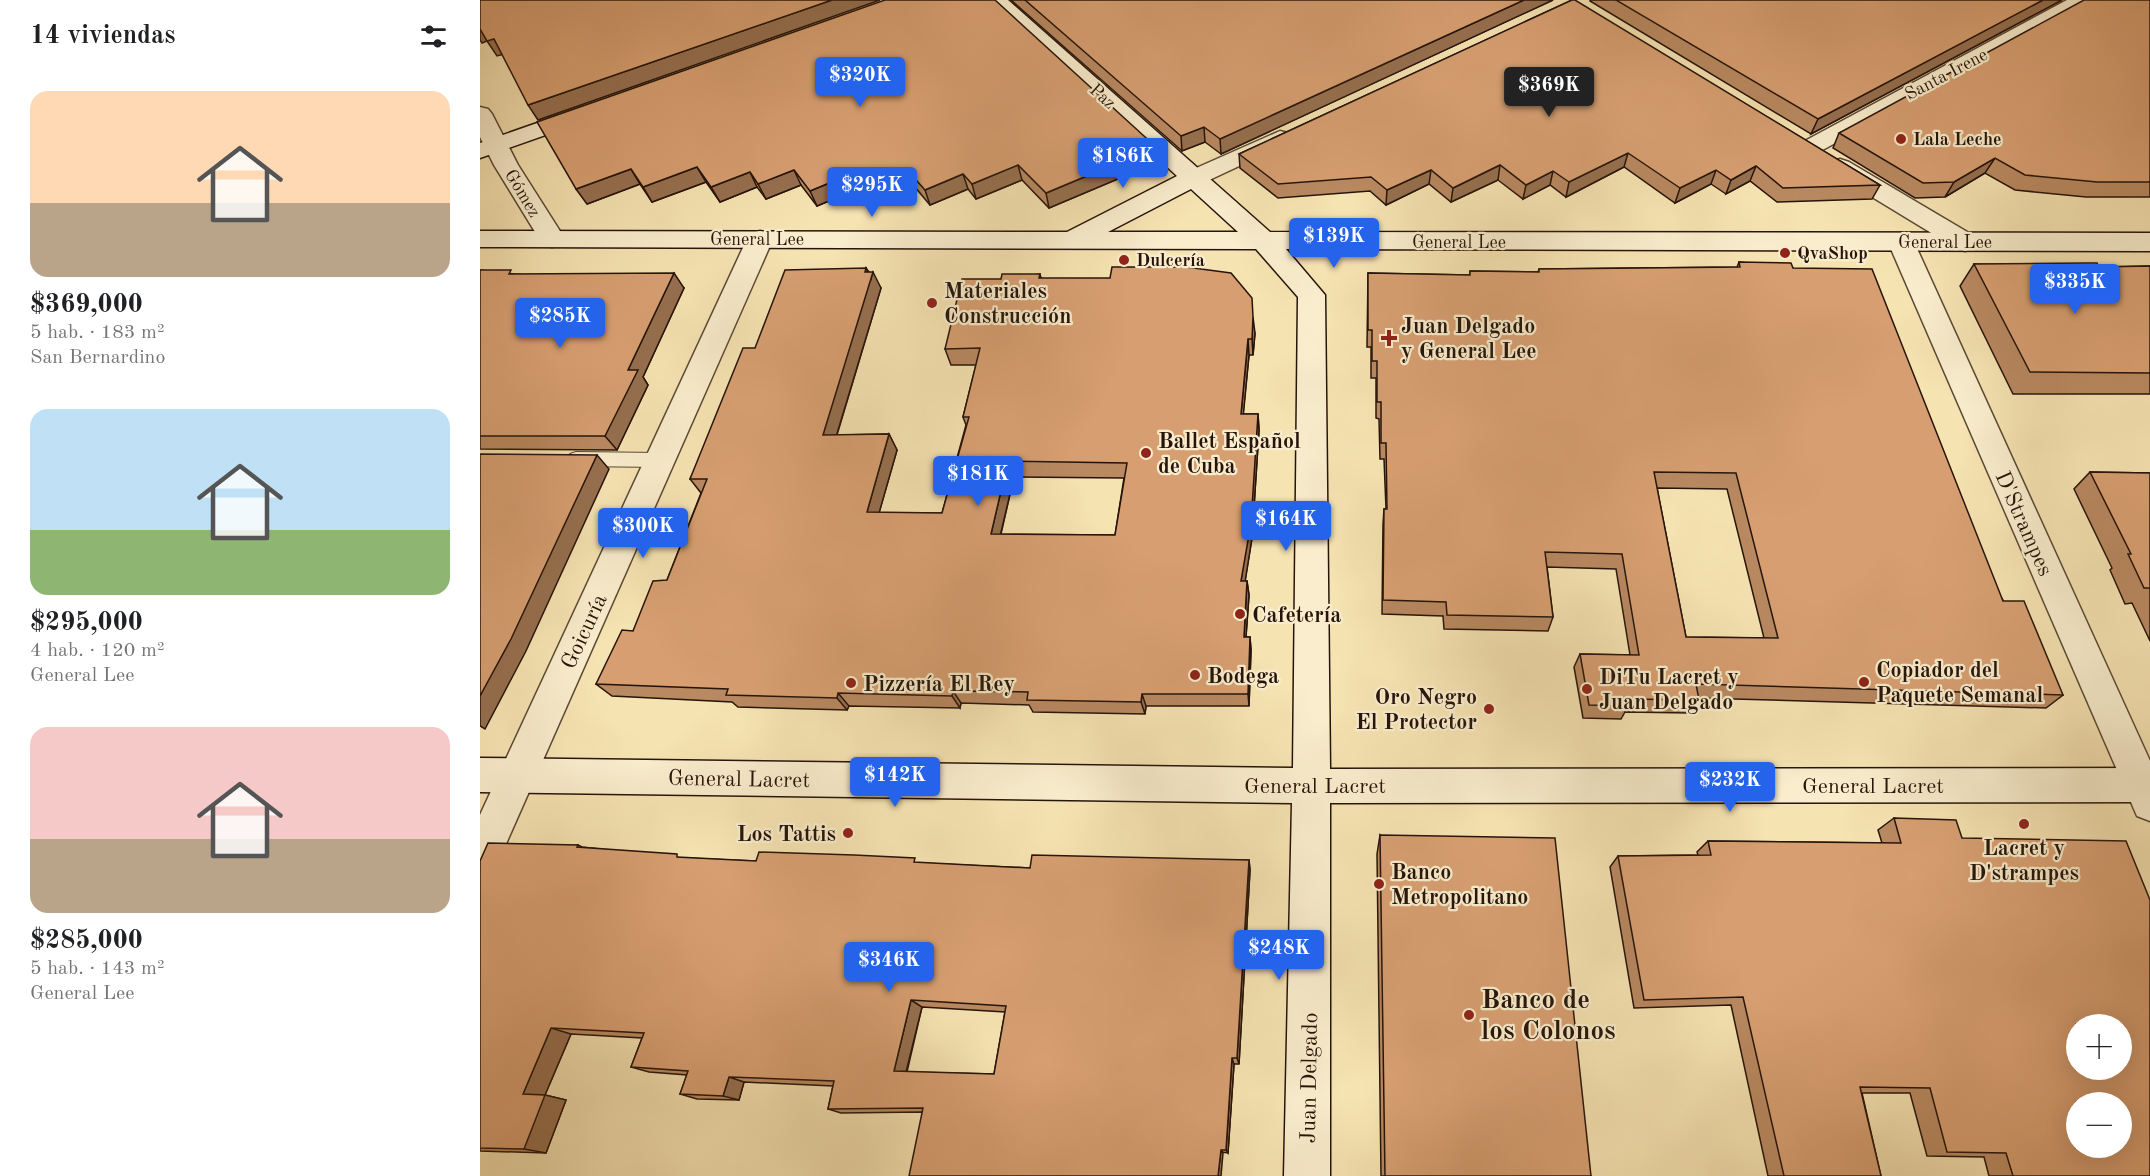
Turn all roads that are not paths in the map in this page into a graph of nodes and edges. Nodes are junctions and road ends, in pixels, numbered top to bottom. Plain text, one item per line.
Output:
1 (996, 0) edge
2 (2083, 0) edge
3 (607, 106) edge
4 (480, 114) edge
5 (1294, 132) edge
6 (488, 148) edge
7 (1194, 178) junction
8 (480, 239) edge
9 (552, 239) junction
10 (760, 239) junction
11 (1071, 240) junction
12 (1263, 240) junction
13 (1314, 241) junction
14 (1901, 242) junction
15 (1965, 242) junction
16 (2150, 242) edge
17 (1311, 307) junction
18 (559, 459) edge
19 (661, 460) junction
20 (480, 775) edge
21 (517, 775) junction
22 (1310, 786) junction
23 (2147, 791) edge
24 (480, 858) edge
25 (1307, 1176) edge

1 - 7 street, Paz
2 - 15 street, Santa Irene
3 - 6 street
4 - 6 street, Gómez
5 - 7 street
6 - 9 street, Gómez
7 - 11 street
7 - 12 street, Paz
8 - 9 street, General Lee
9 - 10 street, General Lee
10 - 11 street, General Lee
10 - 19 street, Goicuría
11 - 12 street, General Lee
12 - 13 street, General Lee
12 - 17 street
13 - 14 street, General Lee
13 - 17 street, Juan Delgado
14 - 15 street, General Lee
14 - 23 street, D'Strampes
15 - 16 street, General Lee
17 - 22 street, Juan Delgado
18 - 19 lane
19 - 21 street, Goicuría
20 - 21 street, General Lacret
21 - 22 street, General Lacret
21 - 24 street, Goicuría
22 - 23 street, General Lacret
22 - 25 street, Juan Delgado

